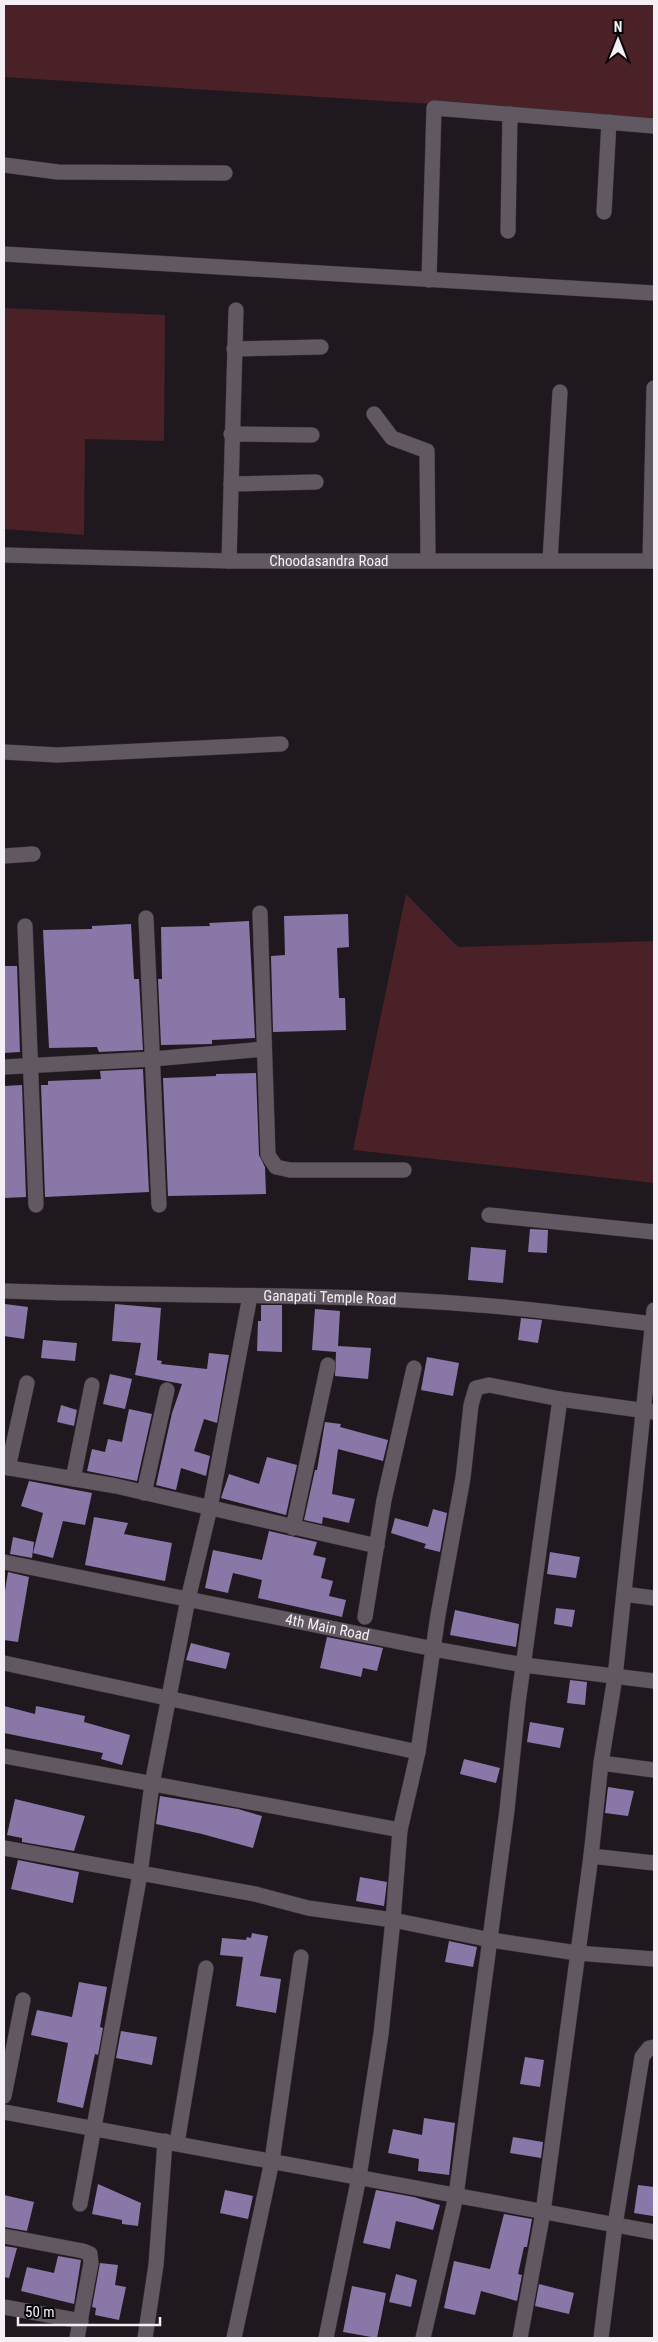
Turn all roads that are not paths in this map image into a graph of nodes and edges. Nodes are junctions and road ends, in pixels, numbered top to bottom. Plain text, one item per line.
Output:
1 (510, 114) junction
2 (608, 122) junction
3 (654, 126) edge
4 (4, 165) edge
5 (225, 173) dead end
6 (604, 212) dead end
7 (508, 231) dead end
8 (4, 254) edge
9 (429, 280) junction
10 (654, 293) edge
11 (236, 310) dead end
12 (321, 347) dead end
13 (234, 349) junction
14 (654, 388) edge
15 (560, 392) dead end
16 (374, 414) dead end
17 (231, 434) junction
18 (312, 435) dead end
19 (316, 482) dead end
20 (231, 484) junction
21 (4, 555) edge
22 (229, 560) junction
23 (428, 560) junction
24 (550, 560) junction
25 (652, 560) edge
26 (281, 744) dead end
27 (4, 752) edge
28 (33, 854) dead end
29 (4, 856) edge
30 (260, 914) dead end
31 (146, 918) dead end
32 (25, 926) dead end
33 (264, 1049) junction
34 (153, 1059) junction
35 (29, 1065) junction
36 (4, 1067) edge
37 (404, 1170) dead end
38 (36, 1205) dead end
39 (160, 1205) dead end
40 (489, 1215) dead end
41 (654, 1232) edge
42 (4, 1291) edge
43 (250, 1296) junction
44 (654, 1319) edge
45 (328, 1364) dead end
46 (414, 1368) dead end
47 (27, 1383) dead end
48 (92, 1385) dead end
49 (167, 1390) dead end
50 (560, 1399) junction
51 (649, 1411) edge
52 (6, 1467) edge
53 (73, 1479) junction
54 (144, 1493) junction
55 (210, 1508) junction
56 (293, 1528) junction
57 (377, 1546) junction
58 (4, 1562) edge
59 (624, 1594) junction
60 (654, 1598) edge
61 (188, 1599) junction
62 (365, 1617) dead end
63 (434, 1649) junction
64 (4, 1662) edge
65 (524, 1665) junction
66 (615, 1677) junction
67 (654, 1681) edge
68 (168, 1696) junction
69 (418, 1752) junction
70 (4, 1756) edge
71 (601, 1763) junction
72 (654, 1770) edge
73 (152, 1784) junction
74 (400, 1830) junction
75 (4, 1848) edge
76 (591, 1856) junction
77 (654, 1863) edge
78 (140, 1874) junction
79 (393, 1920) junction
80 (490, 1940) junction
81 (577, 1953) junction
82 (301, 1957) dead end
83 (654, 1959) edge
84 (206, 1968) dead end
85 (23, 2000) dead end
86 (654, 2047) edge
87 (4, 2096) edge
88 (4, 2112) edge
89 (95, 2128) junction
90 (171, 2142) junction
91 (272, 2161) junction
92 (360, 2177) junction
93 (456, 2196) junction
94 (80, 2204) dead end
95 (543, 2212) junction
96 (615, 2225) junction
97 (654, 2232) edge
98 (4, 2236) edge
99 (4, 2307) edge
100 (81, 2321) junction
101 (77, 2338) edge
102 (145, 2338) edge
103 (234, 2338) edge
104 (326, 2338) edge
105 (423, 2338) edge
106 (520, 2338) edge
107 (601, 2338) edge

1 - 2 street
1 - 7 street
1 - 9 street
2 - 3 street
2 - 6 street
4 - 5 street
8 - 9 street
9 - 10 street
11 - 13 street
12 - 13 street
13 - 17 street
14 - 25 street
15 - 24 street
16 - 23 street
17 - 18 street
17 - 20 street
19 - 20 street
20 - 22 street
21 - 22 street, Choodasandra Road
22 - 23 street, Choodasandra Road
23 - 24 street, Choodasandra Road
24 - 25 street, Choodasandra Road
26 - 27 street
28 - 29 street
30 - 33 street
31 - 34 street
32 - 35 street
33 - 34 street
33 - 37 street
34 - 35 street
34 - 39 street
35 - 36 street
35 - 38 street
40 - 41 street
42 - 43 street, Ganapati Temple Road
43 - 44 street, Ganapati Temple Road
43 - 55 street
44 - 51 street
45 - 56 street
46 - 57 street
47 - 52 street
48 - 53 street
49 - 54 street
50 - 51 street
50 - 63 street
50 - 65 street
51 - 59 street
52 - 53 street
53 - 54 street
54 - 55 street
55 - 56 street
55 - 61 street
56 - 57 street
57 - 62 street
58 - 61 street, 4th Main Road
59 - 60 street
59 - 66 street
61 - 63 street, 4th Main Road
61 - 68 street
63 - 65 street, 4th Main Road
63 - 69 street
64 - 68 street
65 - 66 street, 4th Main Road
65 - 80 street
66 - 67 street, 4th Main Road
66 - 71 street
68 - 69 street
68 - 73 street
69 - 74 street
70 - 73 street
71 - 72 street
71 - 76 street
73 - 74 street
73 - 78 street
74 - 79 street
75 - 78 street
76 - 77 street
76 - 81 street
78 - 79 street
78 - 89 street
79 - 80 street
79 - 92 street
80 - 81 street
80 - 93 street
81 - 83 street
81 - 95 street
82 - 91 street
84 - 90 street
85 - 87 street
86 - 96 street
88 - 89 street
89 - 90 street
89 - 94 street
90 - 91 street
90 - 102 street
91 - 92 street
91 - 103 street
92 - 93 street
92 - 104 street
93 - 95 street
93 - 105 street
95 - 96 street
95 - 106 street
96 - 97 street
96 - 107 street
98 - 100 street
99 - 100 street
100 - 101 street

